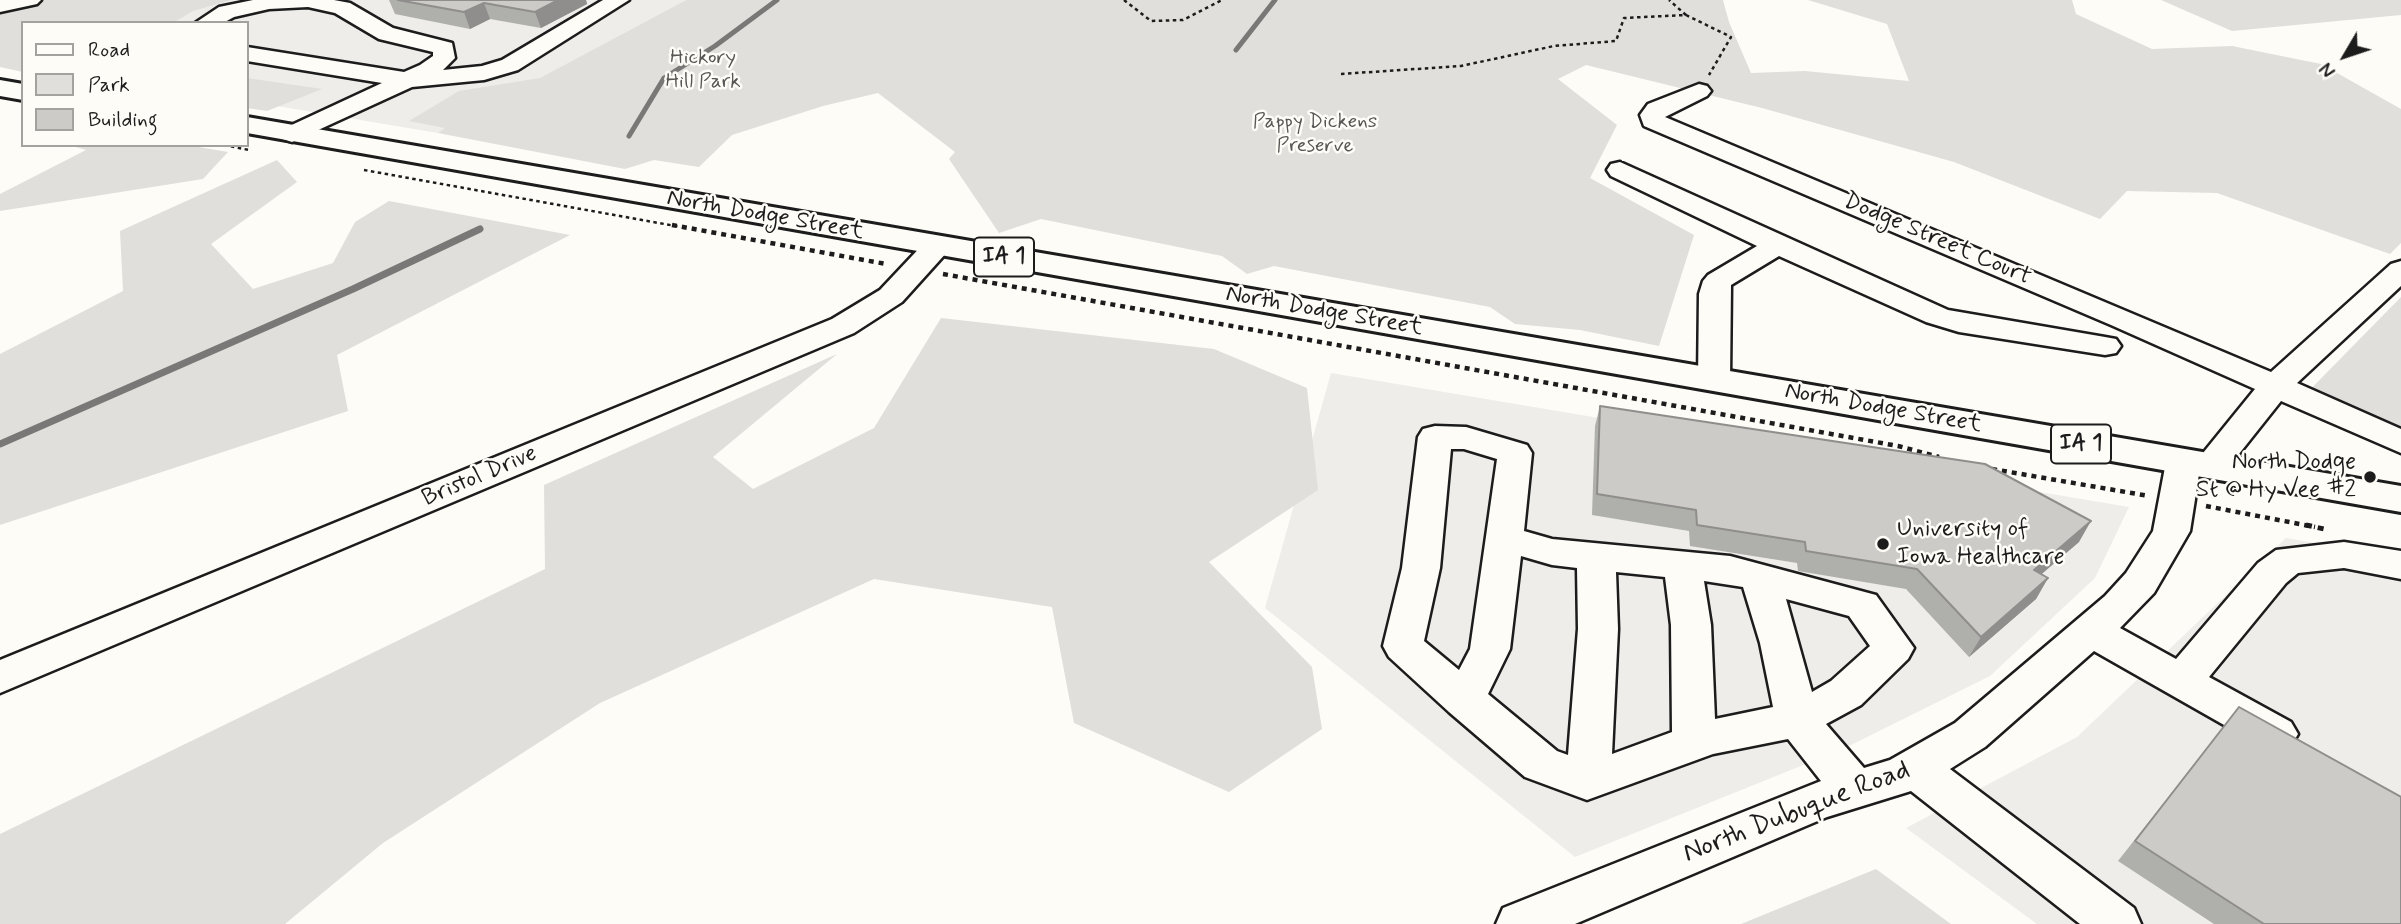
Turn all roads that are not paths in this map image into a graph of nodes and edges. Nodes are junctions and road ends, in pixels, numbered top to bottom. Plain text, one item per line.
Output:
1 (618, 0) edge
2 (23, 1) edge
3 (0, 6) edge
4 (210, 21) edge
5 (248, 54) edge
6 (407, 79) junction
7 (0, 89) edge
8 (1699, 91) road end
9 (21, 92) edge
10 (292, 134) junction
11 (251, 138) edge
12 (1619, 170) dead end
13 (1778, 245) junction
14 (927, 257) junction
15 (2401, 270) edge
16 (2105, 346) dead end
17 (1714, 380) junction
18 (2276, 385) junction
19 (2401, 442) edge
20 (2191, 476) junction
21 (2401, 499) edge
22 (1504, 538) junction
23 (1595, 556) junction
24 (1682, 565) junction
25 (2401, 565) edge
26 (1760, 578) junction
27 (2090, 630) junction
28 (0, 677) edge
29 (2181, 681) junction
30 (1465, 700) junction
31 (1797, 720) junction
32 (1694, 743) junction
33 (2311, 754) edge
34 (1915, 768) junction
35 (1587, 781) junction
36 (1855, 789) junction
37 (1520, 924) edge
38 (2117, 924) edge

1 - 6 street
2 - 3 street
4 - 6 street
5 - 6 street
6 - 10 street
7 - 9 main road
8 - 18 street, Dodge Street Court
10 - 11 main road, North Dodge Street / IA 1
10 - 14 main road, North Dodge Street / IA 1
12 - 13 street
13 - 16 street
13 - 17 street
14 - 17 main road, North Dodge Street / IA 1
14 - 28 street, Bristol Drive
15 - 18 street
17 - 20 main road, North Dodge Street / IA 1
18 - 19 street
18 - 20 street
20 - 21 main road, North Dodge Street / IA 1
20 - 27 street, North Dubuque Road
22 - 23 street
22 - 30 street
22 - 30 street
23 - 24 street
23 - 35 street
24 - 26 street
24 - 32 street
25 - 29 street
26 - 31 street
26 - 31 street
27 - 29 street
27 - 34 street, North Dubuque Road
29 - 33 street
30 - 35 street
31 - 32 street
31 - 36 street
32 - 35 street
34 - 36 street, North Dubuque Road
34 - 38 street
36 - 37 street, North Dubuque Road

